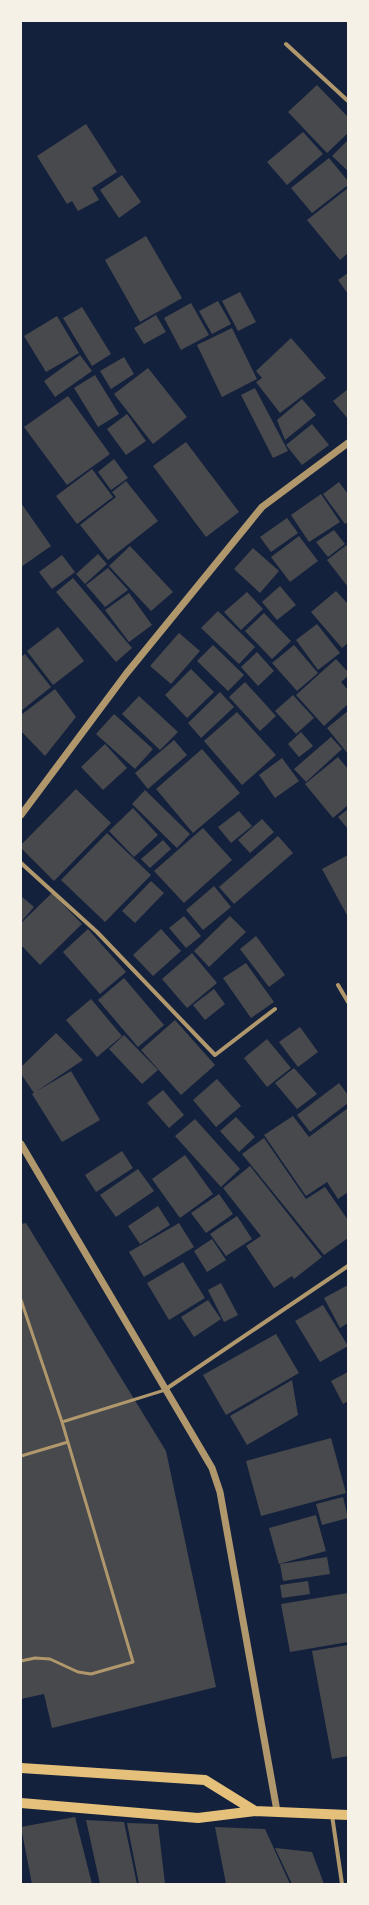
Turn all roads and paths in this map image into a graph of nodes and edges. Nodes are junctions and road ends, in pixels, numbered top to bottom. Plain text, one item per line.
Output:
1 (286, 44) dead end
2 (348, 101) edge
3 (348, 443) edge
4 (21, 815) edge
5 (21, 863) edge
6 (338, 985) dead end
7 (348, 1002) edge
8 (275, 1009) dead end
9 (21, 1144) edge
10 (348, 1266) edge
11 (21, 1300) edge
12 (166, 1389) junction
13 (62, 1422) junction
14 (68, 1442) junction
15 (21, 1456) edge
16 (21, 1661) edge
17 (21, 1768) edge
18 (21, 1803) edge
19 (255, 1811) junction
20 (277, 1811) junction
21 (332, 1814) junction
22 (348, 1815) edge
23 (342, 1884) edge

1 - 2 street
3 - 4 street
5 - 8 street
6 - 7 street
9 - 12 street
10 - 12 street
11 - 13 lane
12 - 13 lane
12 - 20 street
13 - 14 lane
14 - 15 lane
14 - 16 lane
17 - 19 main road
18 - 19 main road
19 - 20 main road
20 - 21 main road
21 - 22 main road
21 - 23 street

